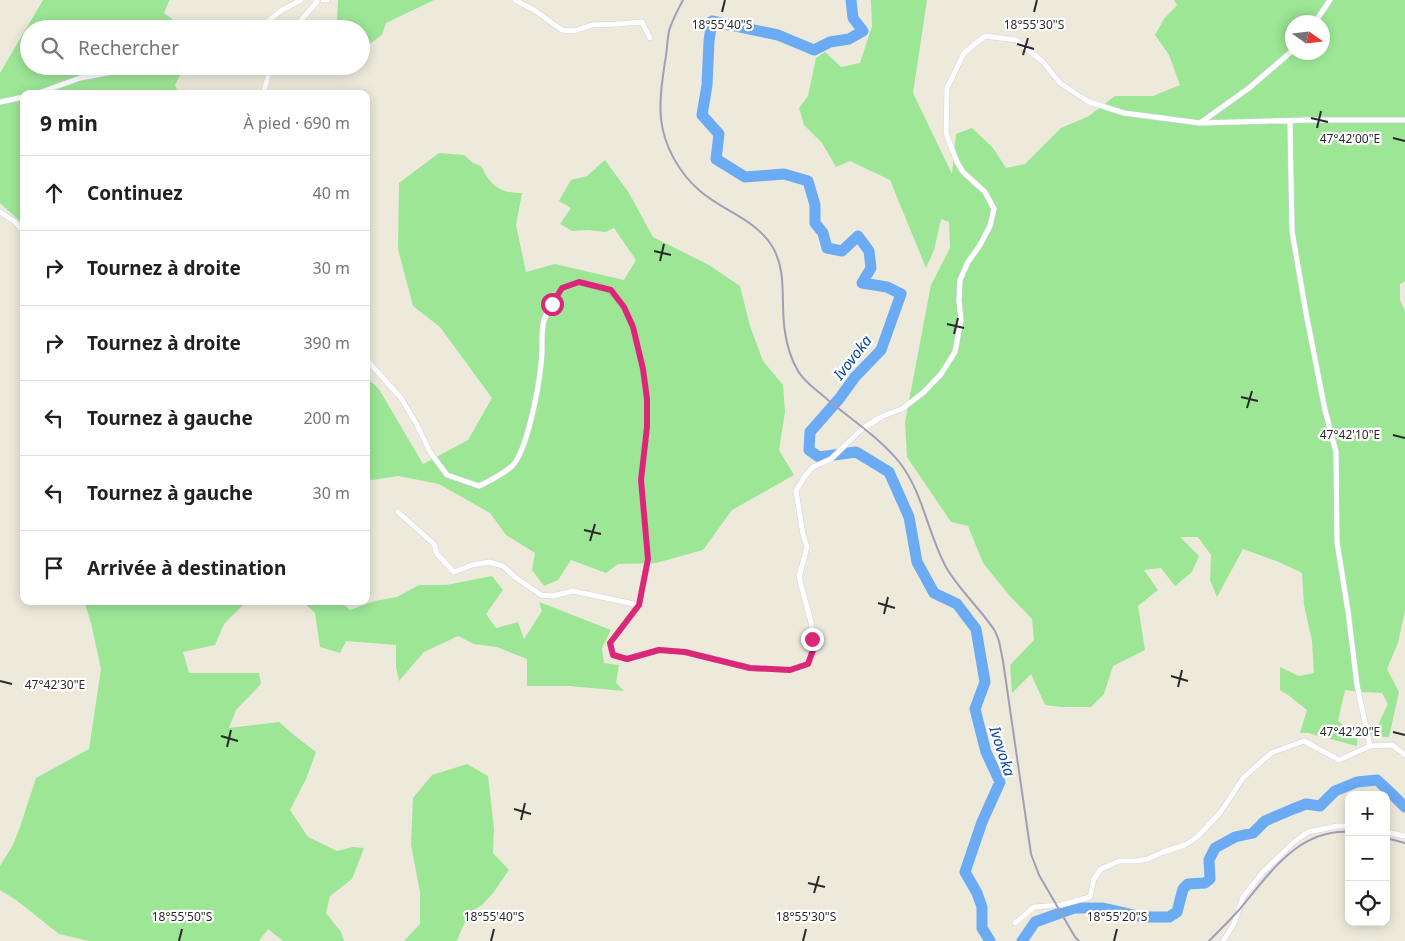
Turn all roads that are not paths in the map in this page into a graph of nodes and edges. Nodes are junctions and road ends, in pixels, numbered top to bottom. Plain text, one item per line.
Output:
1 (301, 0) edge
2 (317, 0) edge
3 (323, 0) edge
4 (327, 0) edge
5 (515, 0) edge
6 (1330, 0) edge
7 (1320, 15) edge
8 (269, 20) edge
9 (302, 20) edge
10 (650, 38) dead end
11 (1285, 57) edge
12 (96, 75) edge
13 (268, 75) edge
14 (47, 90) edge
15 (263, 90) edge
16 (20, 98) edge
17 (0, 102) edge
18 (1405, 120) edge
19 (1290, 121) junction
20 (1200, 123) junction
21 (0, 212) edge
22 (20, 228) edge
23 (370, 363) edge
24 (398, 512) dead end
25 (639, 605) junction
26 (1370, 746) junction
27 (1405, 755) edge
28 (1345, 826) edge
29 (1390, 833) edge
30 (1405, 836) edge
31 (1015, 923) dead end
32 (1223, 941) edge

1 - 8 street
2 - 9 street
3 - 4 street
5 - 10 street
6 - 7 street
11 - 20 street
12 - 14 street
13 - 15 street
16 - 17 street
18 - 19 street
19 - 20 street
19 - 26 street
20 - 25 street
21 - 22 street
23 - 25 street
24 - 25 street
26 - 27 street
26 - 31 street
28 - 32 street
29 - 30 street

